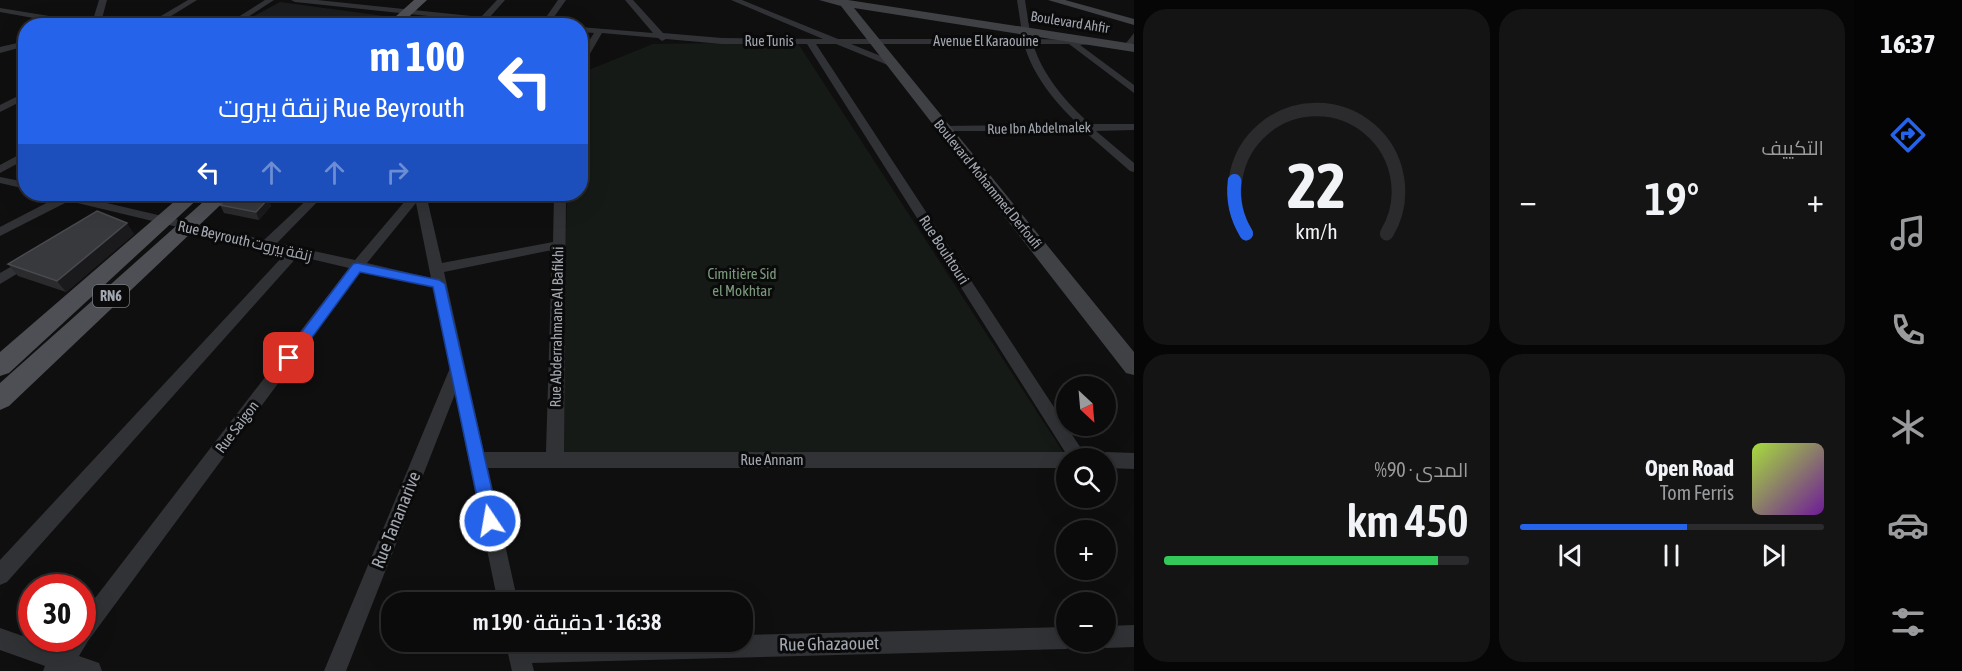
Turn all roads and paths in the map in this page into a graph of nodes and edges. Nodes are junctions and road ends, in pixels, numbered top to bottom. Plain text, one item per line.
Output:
1 (103, 0) edge
2 (193, 0) edge
3 (270, 0) edge
4 (295, 0) edge
5 (438, 0) edge
6 (501, 0) edge
7 (562, 0) edge
8 (628, 0) edge
9 (824, 0) edge
10 (1021, 0) edge
11 (1053, 0) edge
12 (739, 1) edge
13 (846, 1) edge
14 (422, 7) edge
15 (0, 10) edge
16 (407, 11) junction
17 (48, 18) edge
18 (97, 18) edge
19 (162, 18) edge
20 (241, 18) edge
21 (400, 18) edge
22 (465, 18) edge
23 (484, 18) edge
24 (550, 18) edge
25 (1134, 22) edge
26 (588, 30) edge
27 (598, 32) junction
28 (1025, 36) junction
29 (1134, 36) edge
30 (662, 38) junction
31 (809, 40) junction
32 (835, 40) junction
33 (876, 41) junction
34 (1096, 41) junction
35 (1071, 42) junction
36 (18, 45) edge
37 (1131, 47) edge
38 (0, 50) edge
39 (588, 50) edge
40 (895, 65) junction
41 (1134, 90) edge
42 (18, 100) edge
43 (0, 109) edge
44 (1134, 127) edge
45 (1087, 128) junction
46 (945, 129) junction
47 (18, 159) edge
48 (1134, 169) edge
49 (0, 170) edge
50 (0, 180) edge
51 (18, 184) edge
52 (61, 201) edge
53 (86, 201) edge
54 (186, 201) edge
55 (215, 201) edge
56 (312, 201) edge
57 (412, 201) edge
58 (420, 201) edge
59 (560, 201) edge
60 (111, 209) junction
61 (162, 221) junction
62 (91, 222) edge
63 (186, 227) junction
64 (0, 232) edge
65 (267, 245) junction
66 (558, 245) junction
67 (295, 252) junction
68 (40, 254) edge
69 (357, 267) junction
70 (437, 277) junction
71 (0, 279) edge
72 (0, 366) edge
73 (1134, 367) edge
74 (457, 369) junction
75 (0, 399) edge
76 (1072, 448) edge
77 (477, 460) junction
78 (555, 460) junction
79 (1056, 460) edge
80 (1116, 460) edge
81 (1134, 461) edge
82 (0, 576) edge
83 (506, 592) edge
84 (96, 614) edge
85 (1134, 636) edge
86 (1116, 637) edge
87 (1056, 638) edge
88 (0, 639) edge
89 (68, 652) edge
90 (519, 655) edge
91 (58, 666) edge
92 (91, 671) edge
93 (335, 671) edge

1 - 18 street
2 - 19 street
3 - 20 street
4 - 16 street
5 - 14 main road
6 - 23 street
7 - 24 street
8 - 30 street
9 - 13 street, Boulevard Ahfir
10 - 28 street
11 - 25 street
12 - 32 street
13 - 28 street, Boulevard Ahfir
13 - 33 street, Boulevard Mohammed Derfoufi
14 - 16 main road
14 - 22 street
15 - 17 street
16 - 21 main road
26 - 27 street, Rue Tunis
27 - 30 street, Rue Tunis
27 - 39 street
28 - 33 street, Avenue El Karaouine
28 - 34 street, Boulevard Ahfir
28 - 35 street, Avenue El Karaouine
28 - 45 street
29 - 37 street
30 - 31 street, Rue Tunis
31 - 32 street, Rue Tunis
31 - 76 street, Rue Bouhtouri
32 - 33 street, Rue Tunis
32 - 40 street
33 - 40 street, Boulevard Mohammed Derfoufi
34 - 35 street, Avenue El Karaouine
34 - 37 street, Boulevard Ahfir
35 - 41 street
36 - 38 street
40 - 46 street, Boulevard Mohammed Derfoufi
42 - 43 street
44 - 45 street, Rue Ibn Abdelmalek
45 - 46 street, Rue Ibn Abdelmalek
45 - 48 street
46 - 73 street, Boulevard Mohammed Derfoufi
47 - 49 street
50 - 51 street
52 - 64 street
53 - 60 street, Rue Beyrouth زنقة بيروت
54 - 61 main road, RN6
55 - 63 main road, RN6
56 - 65 street
57 - 69 street, Rue Saigon
58 - 70 street
59 - 66 street, Rue Abderrahmane Al Bafikhi
60 - 61 street, Rue Beyrouth زنقة بيروت
60 - 62 street
61 - 63 street, Rue Beyrouth زنقة بيروت
61 - 72 main road, RN6
63 - 65 street, Rue Beyrouth زنقة بيروت
63 - 75 main road, RN6
65 - 67 street, Rue Beyrouth زنقة بيروت
66 - 70 street
66 - 78 street, Rue Abderrahmane Al Bafikhi
67 - 69 street, Rue Beyrouth زنقة بيروت
67 - 82 street
68 - 71 street
69 - 70 street, Rue Beyrouth زنقة بيروت
69 - 84 street, Rue Saigon
70 - 74 street
74 - 77 street
74 - 93 street, Rue Tananarive
77 - 78 street, Rue Annam
77 - 83 street
78 - 79 street, Rue Annam
80 - 81 street
85 - 86 street
87 - 90 street, Rue Ghazaouet
88 - 91 street
89 - 91 street
91 - 92 street

